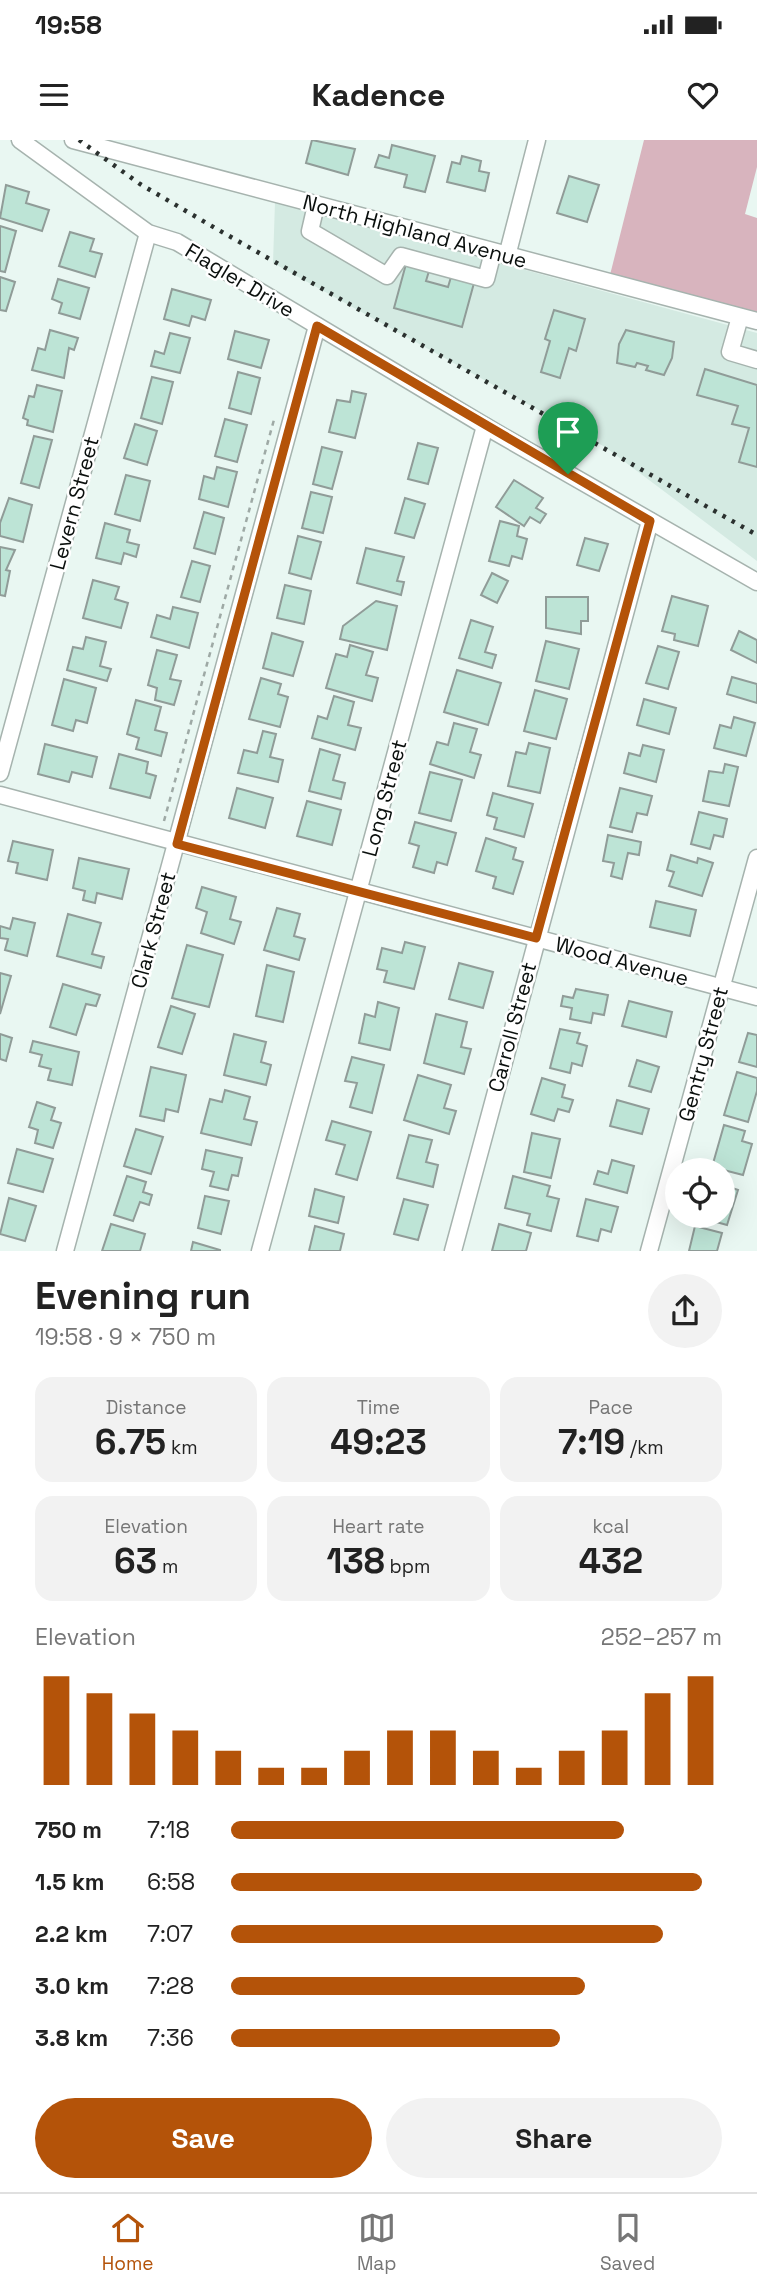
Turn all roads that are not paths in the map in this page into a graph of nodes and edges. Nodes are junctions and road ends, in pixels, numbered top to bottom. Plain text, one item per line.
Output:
1 (20, 140) edge
2 (73, 140) edge
3 (537, 140) edge
4 (316, 205) junction
5 (148, 233) junction
6 (500, 254) junction
7 (740, 317) junction
8 (757, 321) edge
9 (317, 326) junction
10 (757, 360) edge
11 (485, 426) junction
12 (650, 521) junction
13 (757, 582) edge
14 (0, 773) edge
15 (0, 795) edge
16 (177, 844) junction
17 (757, 858) edge
18 (358, 892) junction
19 (536, 938) junction
20 (721, 988) junction
21 (757, 997) edge
22 (65, 1251) edge
23 (260, 1251) edge
24 (453, 1251) edge
25 (649, 1251) edge

1 - 5 street, Flagler Drive
2 - 4 street, North Highland Avenue
3 - 6 street
4 - 6 street, North Highland Avenue
4 - 6 street
5 - 9 street, Flagler Drive
5 - 14 street, Levern Street
6 - 7 street, North Highland Avenue
7 - 8 street, North Highland Avenue
7 - 10 street
9 - 11 street, Flagler Drive
9 - 16 street, Clark Street
11 - 12 street, Flagler Drive
11 - 18 street, Long Street
12 - 13 street, Flagler Drive
12 - 19 street, Carroll Street
15 - 16 street, Wood Avenue
16 - 18 street, Wood Avenue
16 - 22 street, Clark Street
17 - 20 street, Gentry Street
18 - 19 street, Wood Avenue
18 - 23 street, Long Street
19 - 20 street, Wood Avenue
19 - 24 street, Carroll Street
20 - 21 street, Wood Avenue
20 - 25 street, Gentry Street

